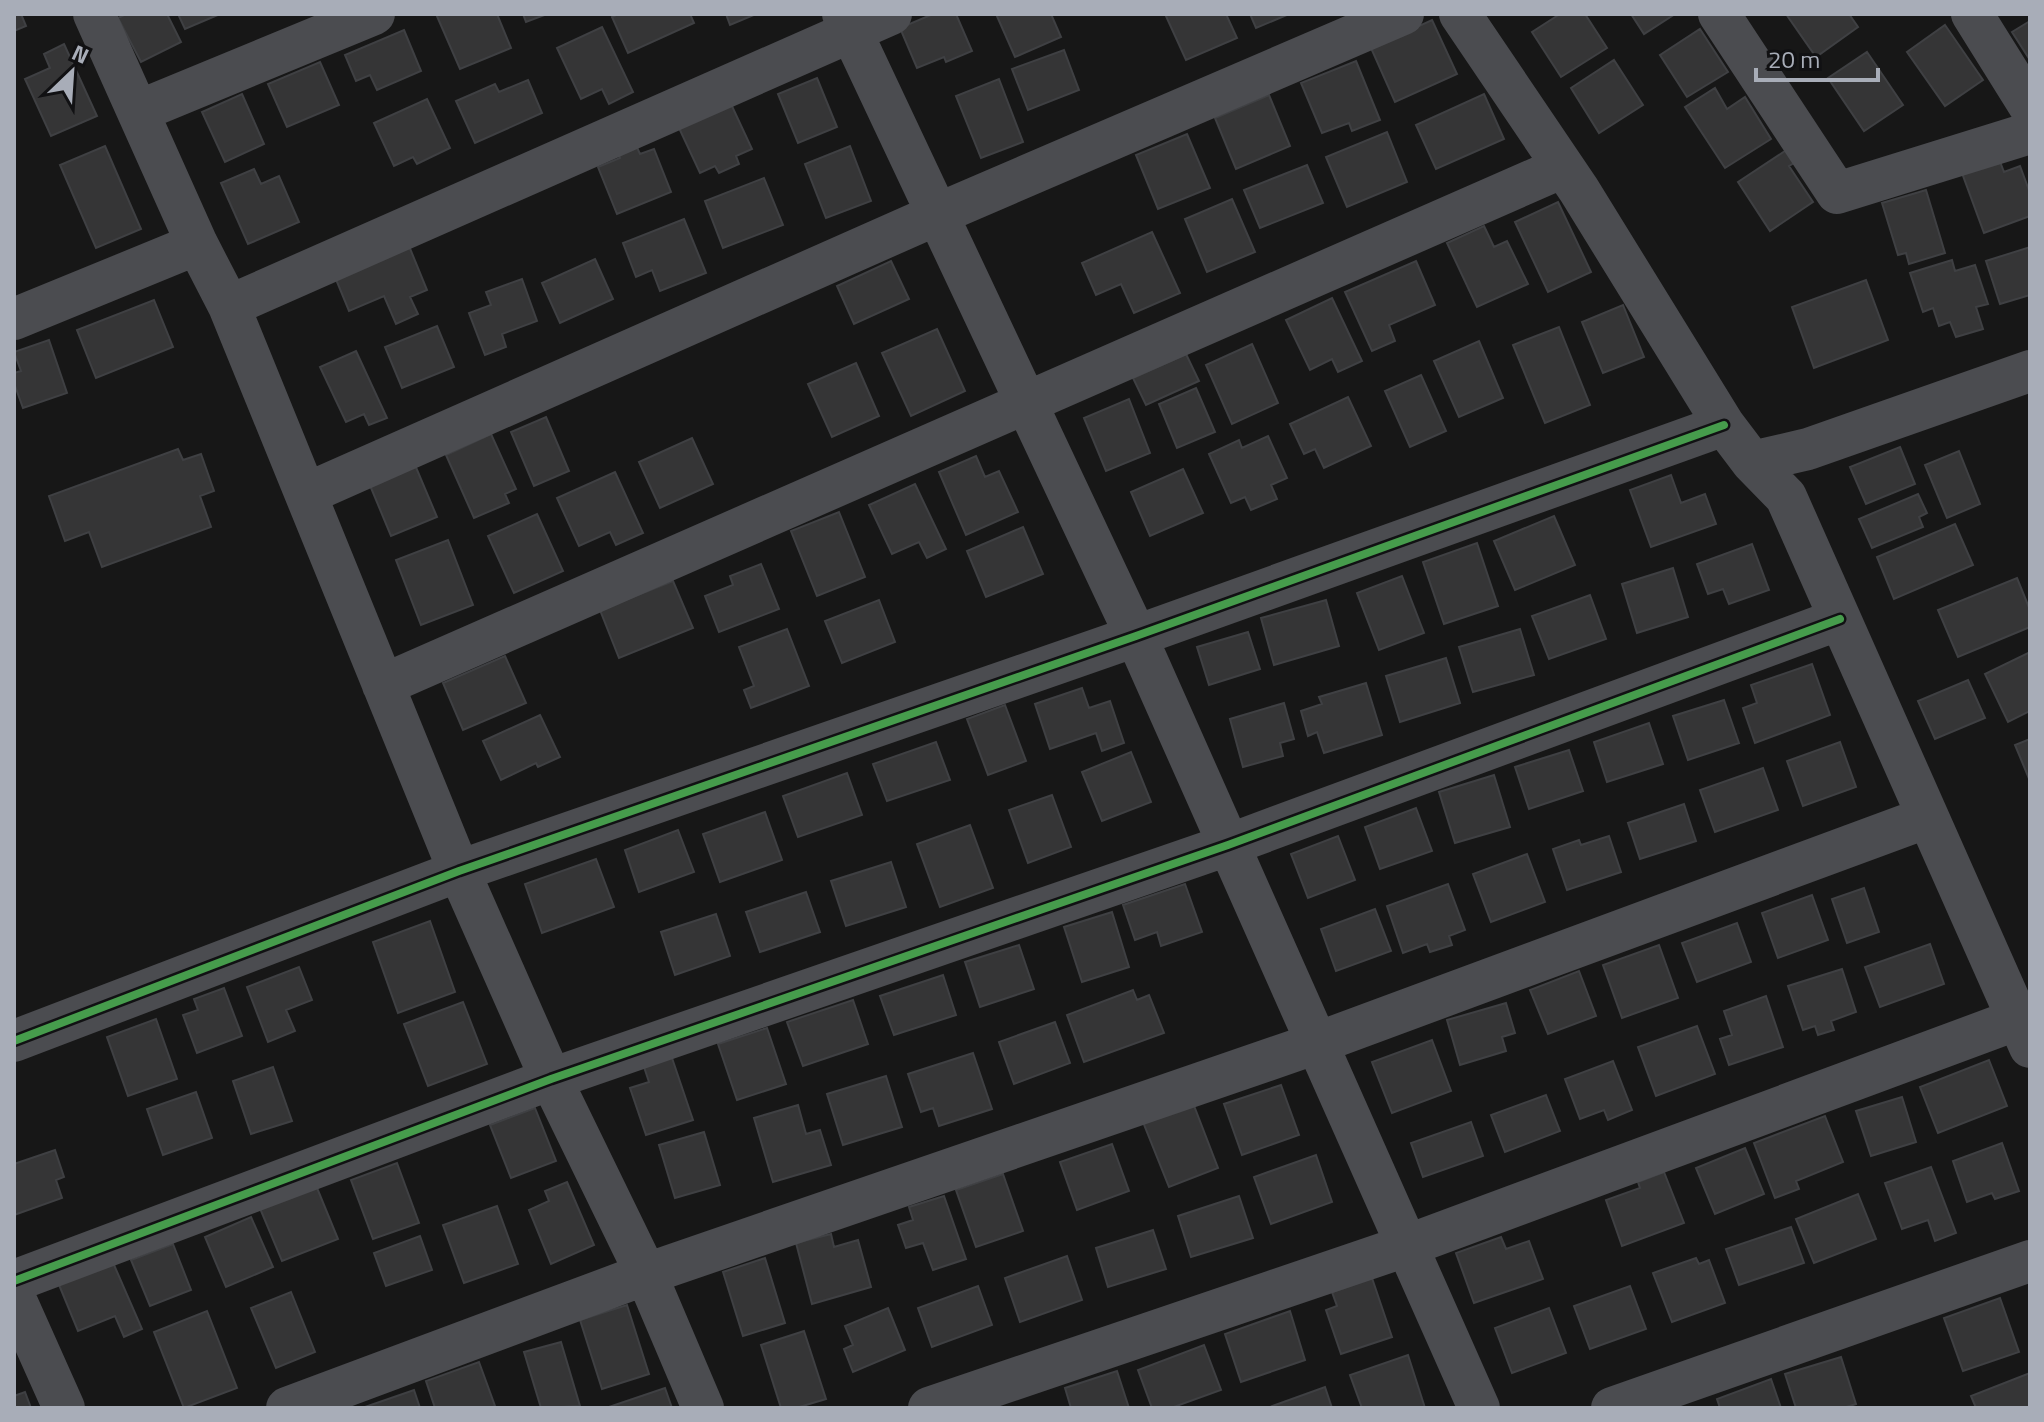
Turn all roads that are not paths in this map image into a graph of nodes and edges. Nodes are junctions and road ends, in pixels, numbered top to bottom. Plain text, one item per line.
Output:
1 (94, 14) edge
2 (374, 14) edge
3 (891, 14) edge
4 (1403, 14) edge
5 (1460, 14) edge
6 (1719, 14) edge
7 (1972, 14) edge
8 (846, 22) edge
9 (2030, 107) edge
10 (139, 111) junction
11 (2030, 133) edge
12 (1563, 167) junction
13 (938, 214) junction
14 (197, 244) junction
15 (229, 306) junction
16 (14, 319) edge
17 (2030, 371) edge
18 (1026, 402) junction
19 (1724, 425) junction
20 (1752, 462) junction
21 (306, 494) junction
22 (1840, 619) junction
23 (1136, 636) junction
24 (383, 685) junction
25 (1928, 817) junction
26 (1228, 845) junction
27 (459, 871) junction
28 (2024, 1033) edge
29 (14, 1041) edge
30 (1317, 1043) junction
31 (551, 1079) junction
32 (1406, 1246) junction
33 (2030, 1261) edge
34 (646, 1274) junction
35 (14, 1281) edge
36 (14, 1296) edge
37 (64, 1408) edge
38 (287, 1408) edge
39 (703, 1408) edge
40 (929, 1408) edge
41 (1479, 1408) edge
42 (1612, 1408) edge

1 - 10 street
2 - 10 street
3 - 8 street
4 - 13 street
5 - 12 street
6 - 11 street
7 - 9 street
8 - 13 street
8 - 15 street
10 - 14 street
12 - 18 street
12 - 19 street
13 - 18 street
13 - 21 street
14 - 15 street
14 - 16 street
15 - 21 street
17 - 20 street
18 - 23 street
18 - 24 street
19 - 20 street
19 - 23 street
20 - 22 street
21 - 24 street
22 - 25 street
22 - 26 street
23 - 26 street
23 - 27 street
24 - 27 street
25 - 28 street
25 - 30 street
26 - 30 street
26 - 31 street
27 - 29 street
27 - 31 street
28 - 32 street
30 - 32 street
30 - 34 street
31 - 34 street
31 - 35 street
32 - 40 street
32 - 41 street
33 - 42 street
34 - 38 street
34 - 39 street
36 - 37 street

